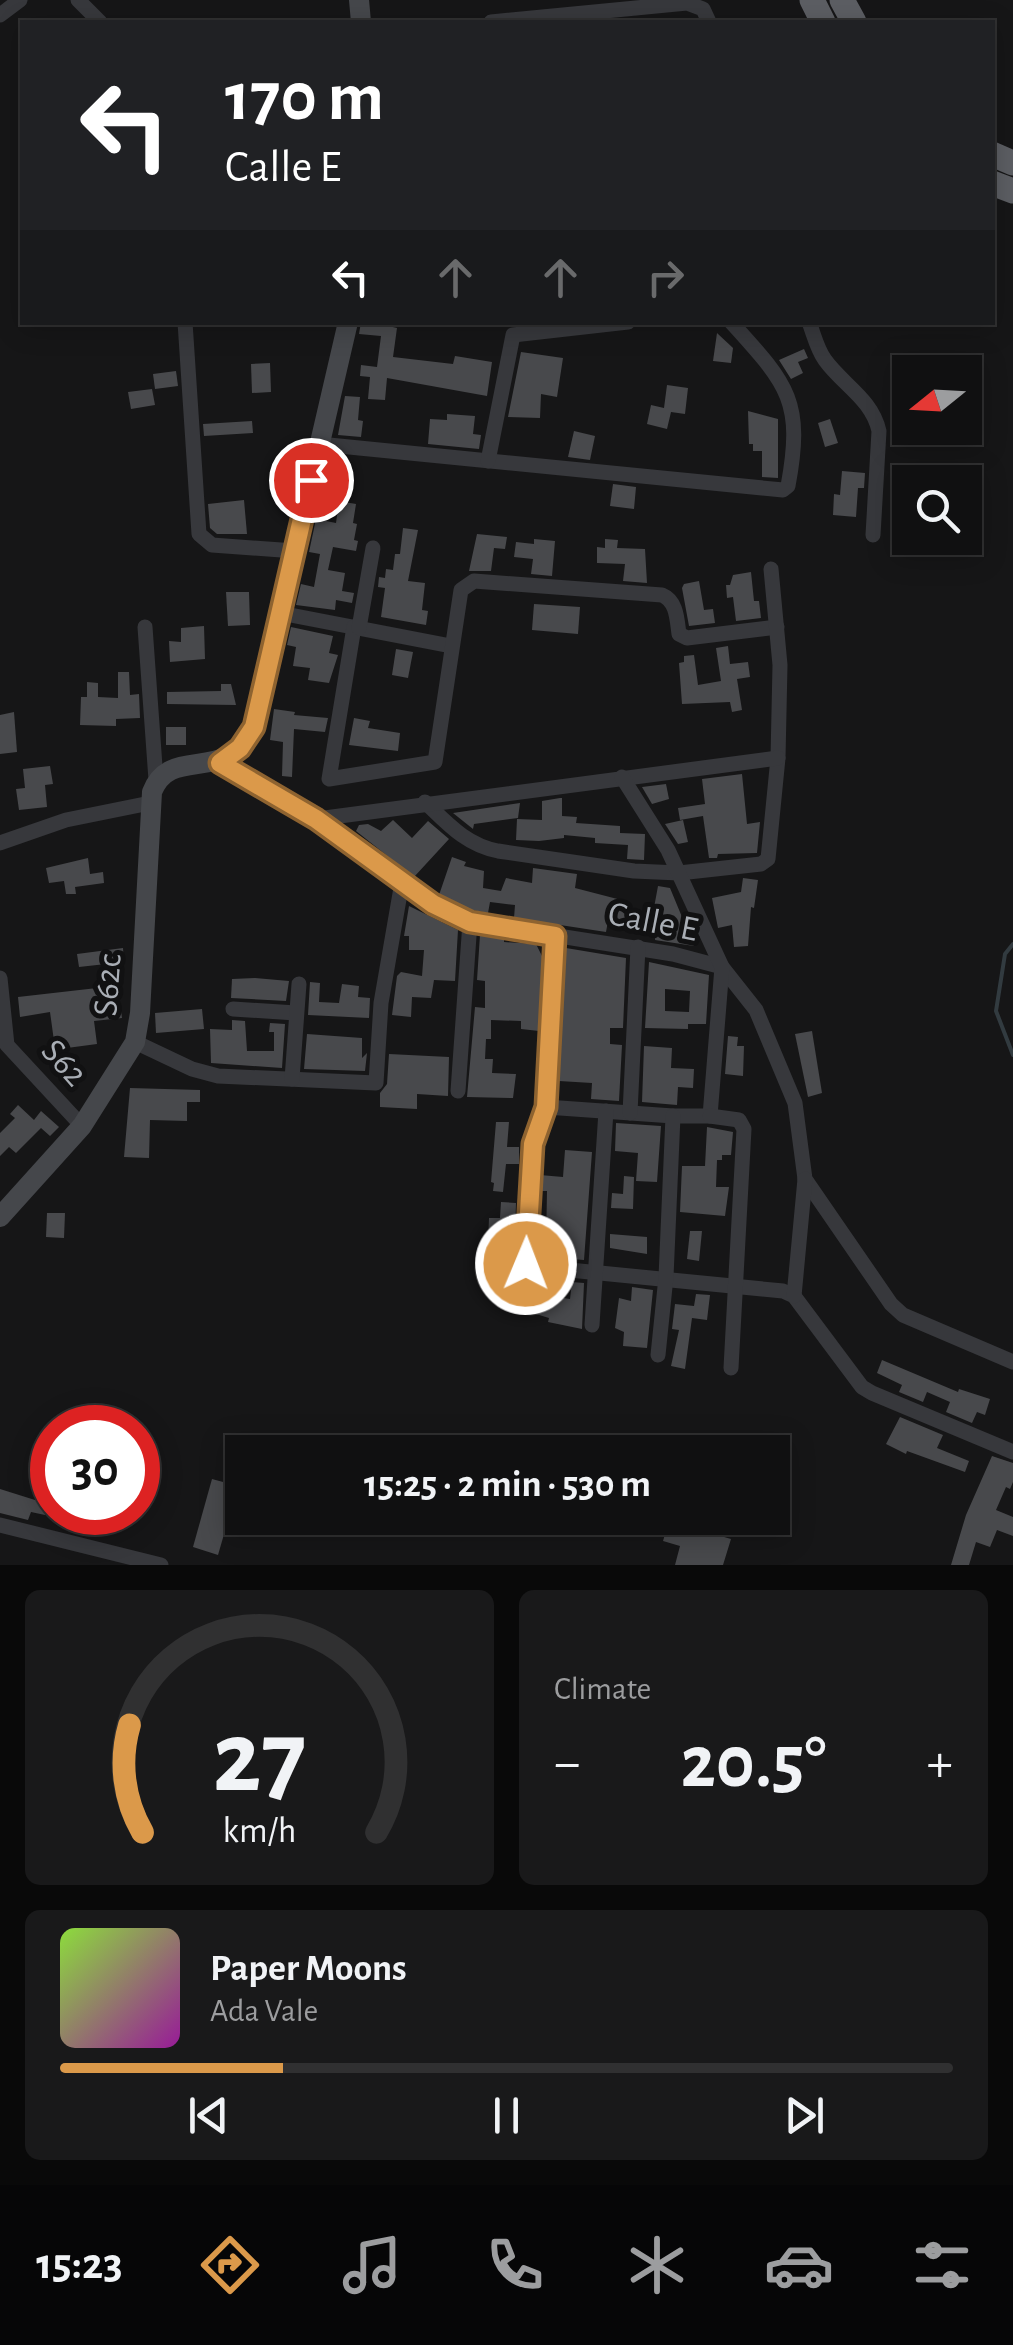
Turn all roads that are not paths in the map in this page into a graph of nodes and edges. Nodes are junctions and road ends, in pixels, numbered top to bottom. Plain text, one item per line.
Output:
1 (20, 0) edge
2 (78, 0) edge
3 (0, 15) edge
4 (98, 20) edge
5 (512, 20) edge
6 (708, 20) edge
7 (186, 325) edge
8 (347, 325) edge
9 (601, 325) edge
10 (734, 325) edge
11 (810, 325) edge
12 (319, 444) junction
13 (488, 462) junction
14 (873, 535) dead end
15 (373, 548) dead end
16 (295, 551) junction
17 (772, 569) dead end
18 (280, 613) junction
19 (145, 626) dead end
20 (777, 627) junction
21 (357, 628) junction
22 (451, 646) junction
23 (778, 758) junction
24 (220, 763) junction
25 (622, 777) junction
26 (156, 780) junction
27 (424, 802) junction
28 (150, 804) junction
29 (316, 819) junction
30 (0, 842) edge
31 (679, 874) junction
32 (402, 882) junction
33 (470, 922) junction
34 (555, 936) junction
35 (638, 948) junction
36 (722, 966) junction
37 (0, 978) edge
38 (299, 984) dead end
39 (234, 1009) dead end
40 (296, 1013) junction
41 (135, 1042) junction
42 (2, 1046) edge
43 (292, 1079) junction
44 (458, 1091) dead end
45 (546, 1107) junction
46 (606, 1112) junction
47 (630, 1113) junction
48 (673, 1116) junction
49 (710, 1116) junction
50 (82, 1126) junction
51 (805, 1179) junction
52 (0, 1216) edge
53 (597, 1272) junction
54 (666, 1278) junction
55 (736, 1284) junction
56 (794, 1296) junction
57 (592, 1325) dead end
58 (658, 1356) dead end
59 (1013, 1362) edge
60 (731, 1368) dead end
61 (1013, 1452) edge
62 (0, 1525) edge
63 (160, 1565) edge

1 - 3 street
2 - 4 street
5 - 6 street
7 - 16 street
8 - 12 main road
9 - 13 street
10 - 13 street
11 - 14 street
12 - 13 street
12 - 16 main road
15 - 21 street
16 - 18 main road
17 - 20 street
18 - 21 street
18 - 24 main road
19 - 26 street
20 - 22 street
20 - 23 street
21 - 22 street
21 - 22 street
23 - 25 street
23 - 31 street
24 - 26 main road
24 - 29 street, Calle E
25 - 27 street
25 - 31 street
26 - 28 main road, S62c
27 - 29 street
27 - 31 street
28 - 30 street
28 - 41 main road, S62c
29 - 32 street, Calle E
31 - 36 street
32 - 33 street, Calle E
32 - 43 street
33 - 34 street, Calle E
33 - 44 street
34 - 35 street, Calle E
34 - 45 street
35 - 36 street, Calle E
35 - 47 street
36 - 49 street
36 - 51 street, Calle E
37 - 42 street, S62
38 - 40 street
39 - 40 street
40 - 43 street
41 - 43 street
41 - 50 main road, S62c
42 - 50 street, S62
45 - 46 street
45 - 53 street
46 - 47 street
46 - 53 street
47 - 48 street
48 - 49 street
48 - 54 street
49 - 55 street
50 - 52 main road, S62c
51 - 56 street
51 - 59 street, Calle E
53 - 54 street
53 - 57 street
54 - 55 street
54 - 58 street
55 - 56 street
55 - 60 street
56 - 61 street
62 - 63 street

